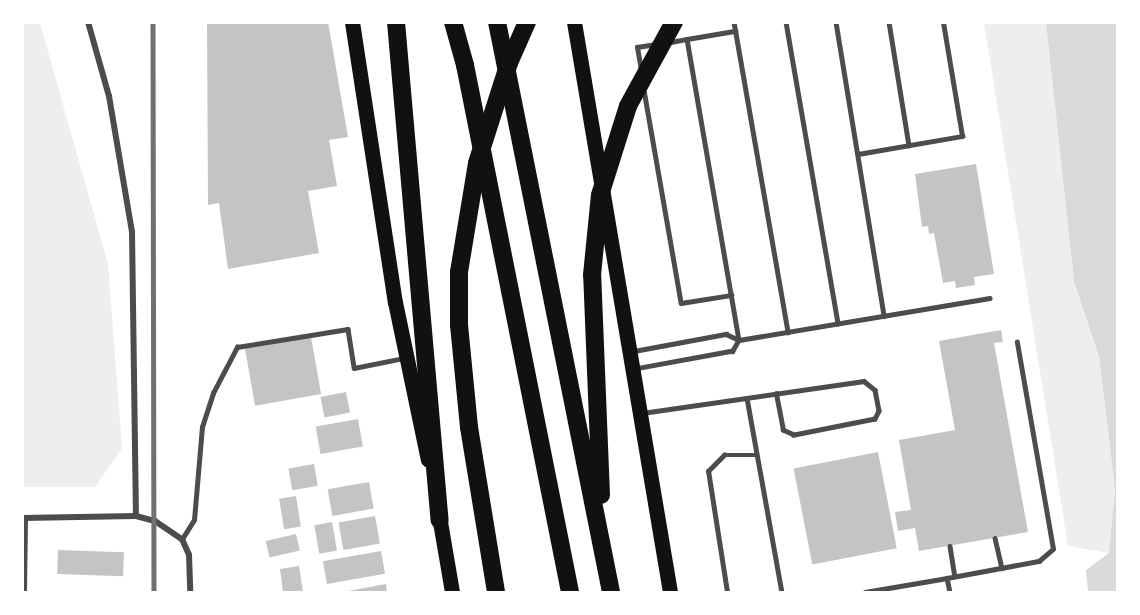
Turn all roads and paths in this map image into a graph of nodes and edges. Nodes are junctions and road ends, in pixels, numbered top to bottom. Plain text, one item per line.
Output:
1 (88, 22) edge
2 (352, 22) edge
3 (396, 22) edge
4 (453, 22) edge
5 (497, 22) edge
6 (526, 22) edge
7 (574, 22) edge
8 (674, 22) edge
9 (734, 22) edge
10 (786, 22) edge
11 (836, 22) edge
12 (889, 22) edge
13 (943, 22) edge
14 (735, 31) junction
15 (687, 39) junction
16 (909, 145) junction
17 (858, 154) junction
18 (731, 295) junction
19 (990, 298) dead end
20 (884, 316) junction
21 (838, 324) junction
22 (788, 332) junction
23 (739, 340) junction
24 (1017, 342) dead end
25 (629, 352) junction
26 (406, 357) junction
27 (632, 369) junction
28 (776, 394) junction
29 (747, 398) junction
30 (640, 414) junction
31 (757, 455) junction
32 (136, 516) junction
33 (24, 518) edge
34 (440, 520) junction
35 (182, 538) junction
36 (995, 538) dead end
37 (950, 546) dead end
38 (1002, 568) junction
39 (606, 569) junction
40 (955, 576) junction
41 (947, 578) junction
42 (496, 587) edge
43 (24, 592) edge
44 (190, 592) edge
45 (452, 592) edge
46 (570, 592) edge
47 (611, 592) edge
48 (670, 592) edge
49 (727, 592) edge
50 (782, 592) edge
51 (865, 592) edge
52 (950, 592) edge

1 - 32 street
2 - 26 main road
3 - 34 highway
4 - 46 highway
5 - 39 highway
6 - 42 highway
7 - 25 main road
8 - 39 highway
9 - 14 lane
10 - 21 lane
11 - 17 lane
12 - 16 lane
13 - 16 lane
14 - 15 lane
14 - 22 lane
15 - 18 lane
15 - 18 lane
16 - 17 lane
17 - 20 lane
18 - 23 lane
19 - 20 lane
20 - 21 lane
21 - 22 lane
22 - 23 lane
23 - 25 lane
23 - 27 lane
24 - 38 lane
25 - 27 main road
26 - 34 main road
26 - 35 lane
27 - 30 main road
28 - 28 lane
28 - 29 lane
29 - 30 lane
29 - 31 lane
30 - 48 main road
31 - 49 lane
31 - 50 lane
32 - 33 street
32 - 35 street
33 - 43 street
34 - 45 main road
35 - 44 street
36 - 38 lane
37 - 40 lane
38 - 40 lane
39 - 47 highway
40 - 41 lane
41 - 51 lane
41 - 52 lane

